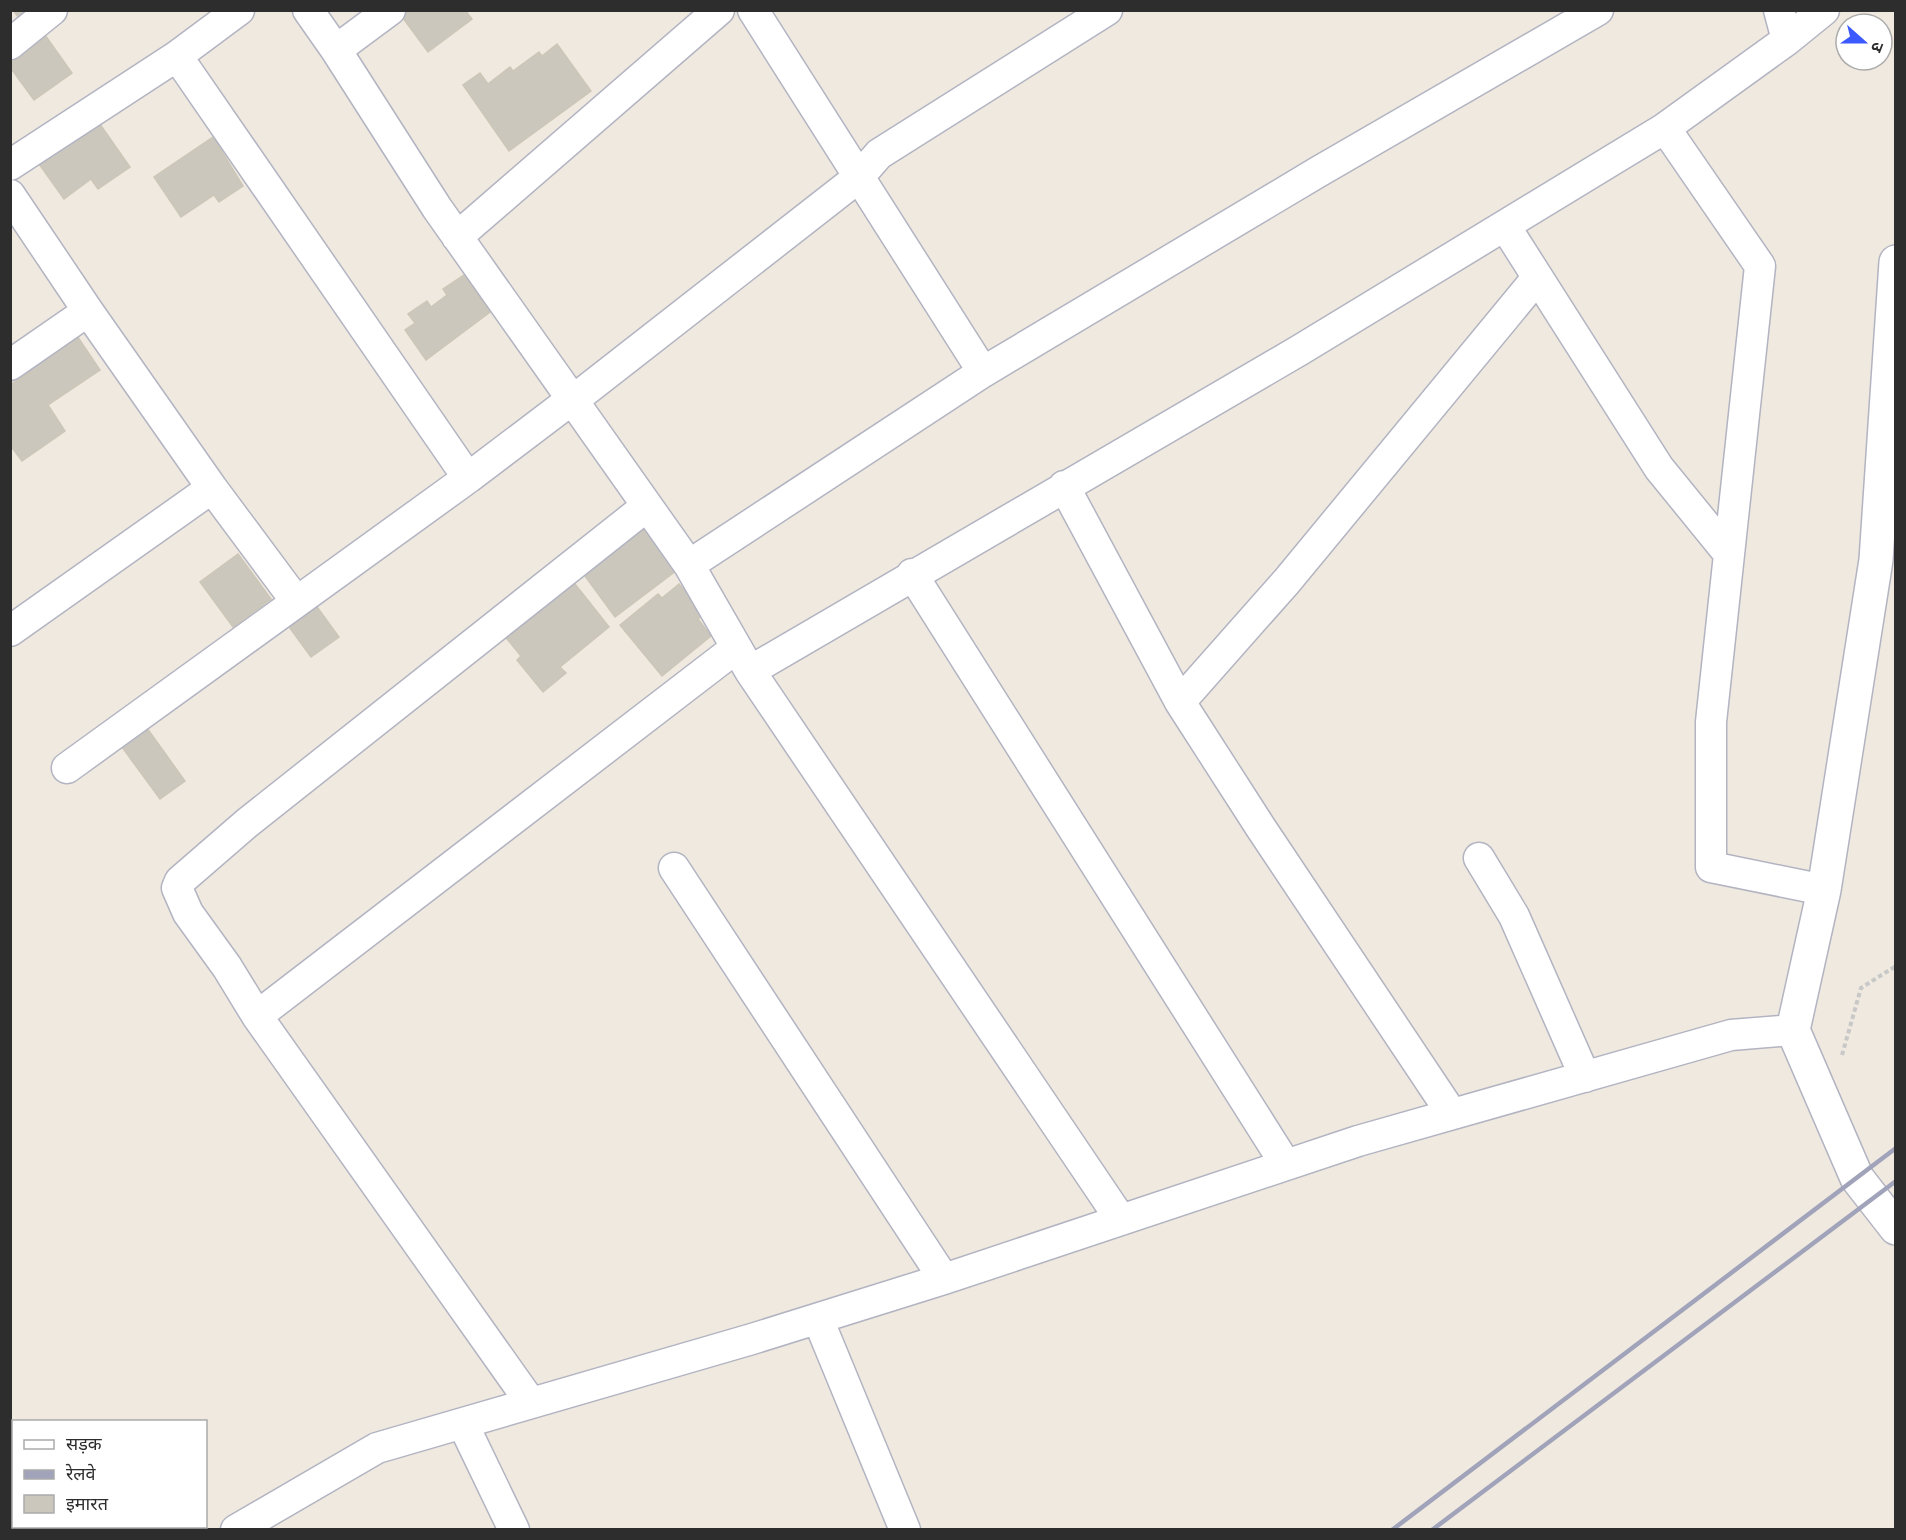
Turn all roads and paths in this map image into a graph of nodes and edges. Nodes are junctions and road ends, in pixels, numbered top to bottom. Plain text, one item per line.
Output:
1 (52, 10) edge
2 (239, 10) edge
3 (308, 10) edge
4 (390, 10) edge
5 (719, 10) edge
6 (753, 10) edge
7 (1107, 10) edge
8 (1598, 10) edge
9 (1779, 10) edge
10 (1824, 10) edge
11 (1788, 40) junction
12 (10, 44) edge
13 (336, 50) junction
14 (177, 56) junction
15 (1665, 128) junction
16 (10, 165) edge
17 (859, 177) junction
18 (10, 195) edge
19 (1504, 226) junction
20 (457, 237) junction
21 (1896, 262) edge
22 (1537, 278) junction
23 (88, 311) junction
24 (10, 365) edge
25 (983, 372) junction
26 (574, 403) junction
27 (1890, 418) edge
28 (468, 478) junction
29 (1064, 486) junction
30 (212, 488) junction
31 (647, 506) junction
32 (1730, 554) junction
33 (689, 565) junction
34 (912, 574) junction
35 (296, 601) junction
36 (10, 631) edge
37 (743, 659) junction
38 (1180, 702) junction
39 (66, 768) dead end
40 (1479, 858) dead end
41 (674, 868) dead end
42 (1824, 890) junction
43 (1896, 966) edge
44 (257, 1016) junction
45 (1793, 1030) junction
46 (1585, 1077) junction
47 (1827, 1110) junction
48 (1452, 1114) junction
49 (1286, 1165) junction
50 (1121, 1220) junction
51 (1896, 1228) edge
52 (944, 1279) junction
53 (818, 1319) junction
54 (531, 1403) junction
55 (463, 1424) junction
56 (275, 1520) edge
57 (236, 1530) edge
58 (514, 1530) edge
59 (905, 1530) edge

1 - 12 street
2 - 14 street
3 - 13 street
4 - 13 street
5 - 20 street
6 - 17 street
7 - 17 street
8 - 25 street
9 - 11 street
10 - 11 street
11 - 15 street
13 - 20 street
14 - 16 street
14 - 28 street
15 - 19 street
15 - 32 street
17 - 25 street
17 - 26 street
18 - 23 street
19 - 22 street
19 - 29 street
20 - 26 street
21 - 27 street
22 - 32 street
22 - 38 street
23 - 24 street
23 - 30 street
25 - 33 street
26 - 28 street
26 - 31 street
27 - 42 street
28 - 35 street
29 - 34 street
29 - 38 street
30 - 35 street
30 - 36 street
31 - 33 street
31 - 44 street
32 - 42 street
33 - 37 street
34 - 37 street
34 - 49 street
35 - 39 street
37 - 44 street
37 - 50 street
38 - 48 street
40 - 46 street
41 - 52 street
42 - 45 street
43 - 47 path
44 - 54 street
45 - 46 street
45 - 47 street
46 - 48 street
47 - 51 street
48 - 49 street
49 - 50 street
50 - 52 street
52 - 53 street
53 - 54 street
53 - 59 street
54 - 55 street
55 - 56 street
55 - 58 street
56 - 57 street

